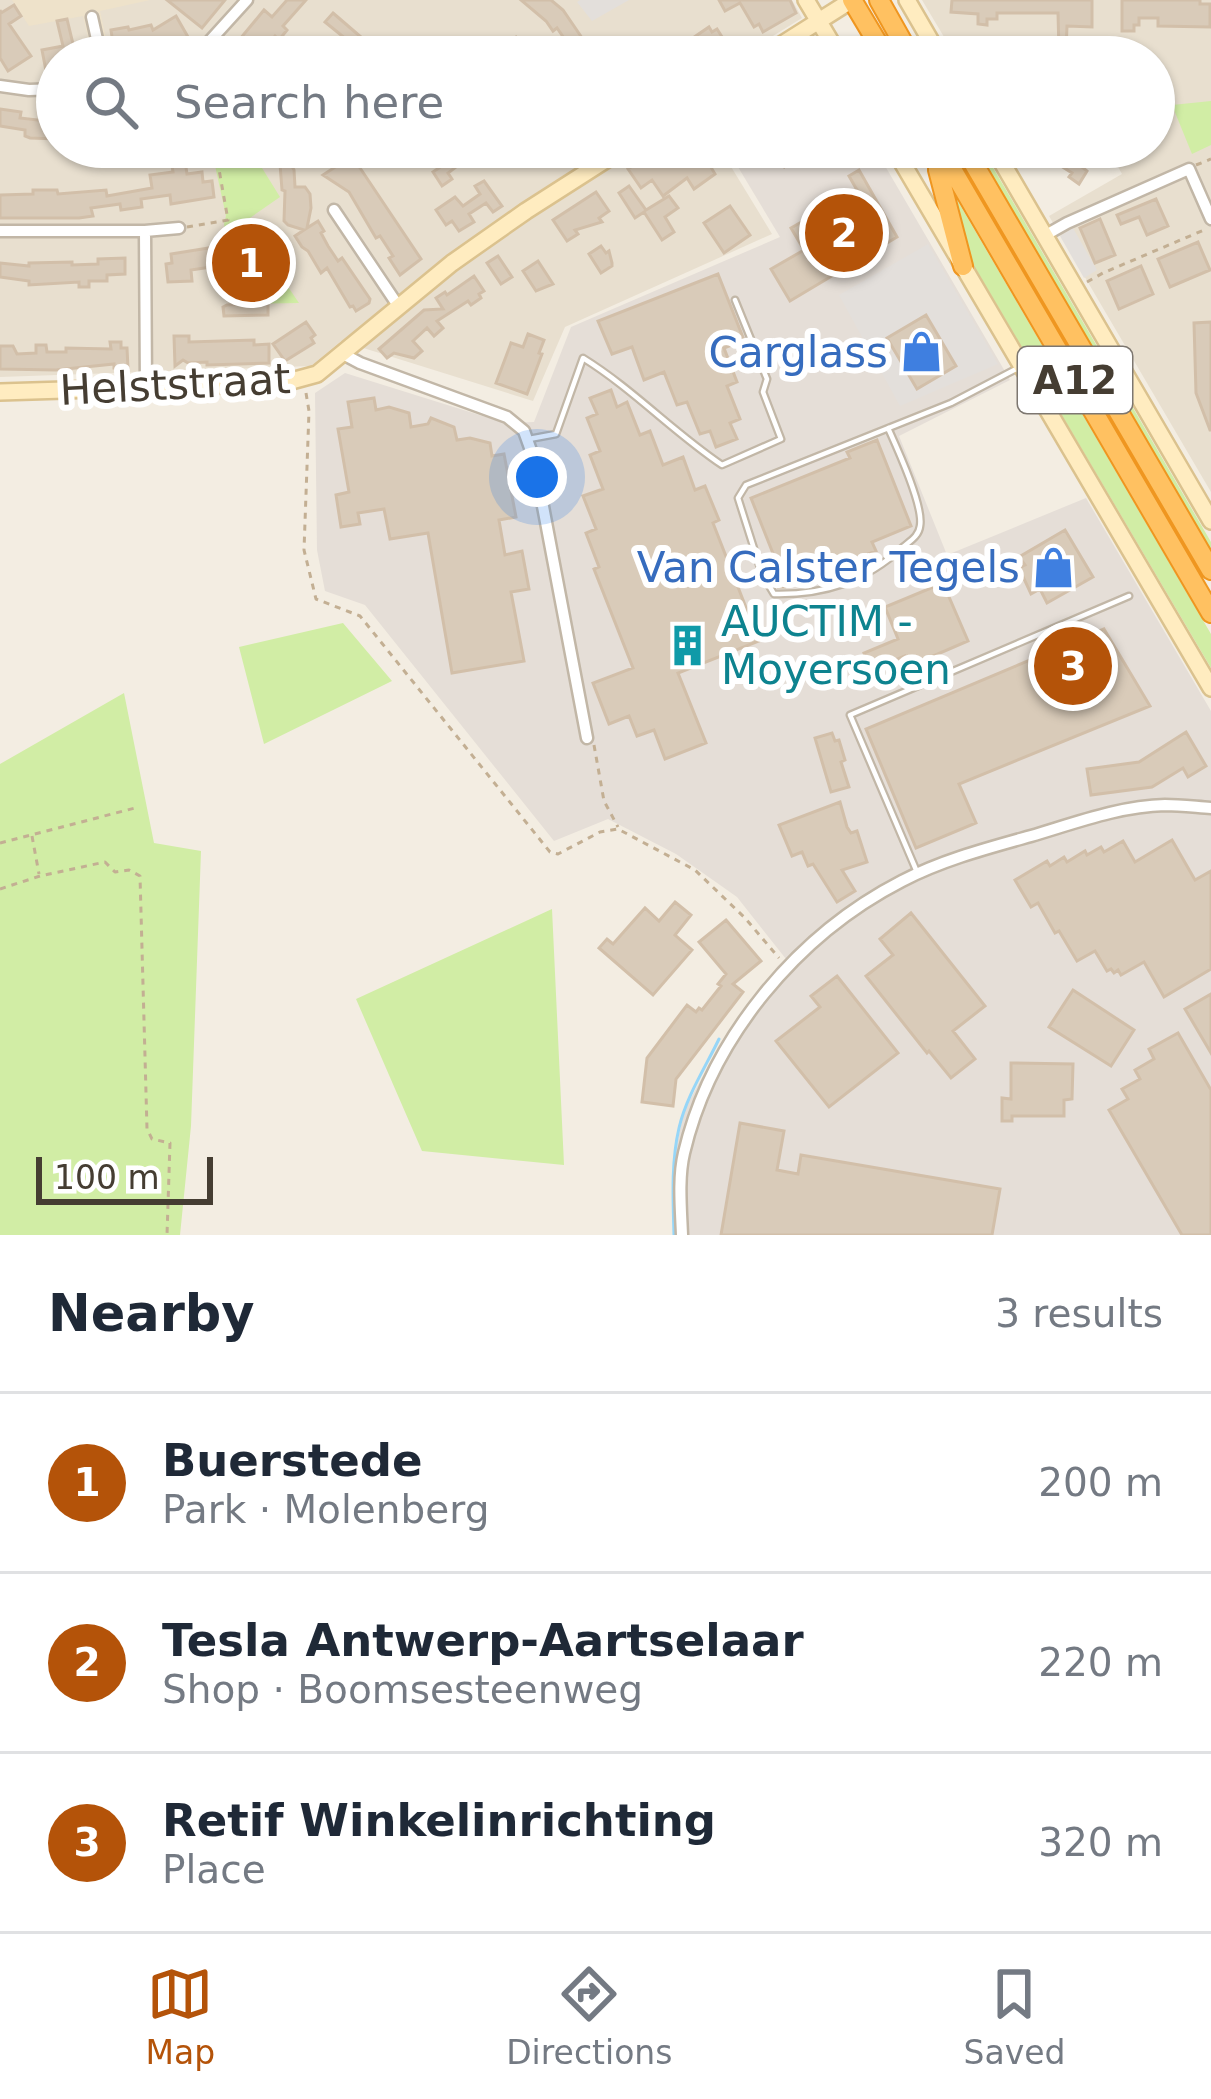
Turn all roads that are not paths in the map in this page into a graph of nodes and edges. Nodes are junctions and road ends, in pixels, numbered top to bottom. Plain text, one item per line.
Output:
1 (248, 0) edge
2 (806, 0) edge
3 (852, 0) edge
4 (879, 0) edge
5 (907, 0) edge
6 (92, 17) dead end
7 (818, 20) junction
8 (96, 36) edge
9 (214, 36) edge
10 (794, 36) edge
11 (828, 36) edge
12 (873, 36) edge
13 (899, 36) edge
14 (928, 36) edge
15 (0, 86) edge
16 (36, 90) edge
17 (594, 168) edge
18 (905, 168) edge
19 (938, 168) edge
20 (950, 168) edge
21 (976, 168) edge
22 (1005, 168) edge
23 (334, 210) dead end
24 (1211, 224) edge
25 (179, 228) road end
26 (0, 231) edge
27 (145, 231) junction
28 (1045, 236) junction
29 (963, 266) junction
30 (734, 300) dead end
31 (399, 307) junction
32 (343, 354) junction
33 (1023, 366) junction
34 (146, 388) junction
35 (0, 392) edge
36 (888, 428) junction
37 (529, 440) junction
38 (1211, 520) edge
39 (1211, 570) edge
40 (1129, 596) dead end
41 (1211, 613) edge
42 (1211, 688) edge
43 (587, 738) road end
44 (1211, 808) edge
45 (918, 874) junction
46 (682, 1235) edge

1 - 9 street
2 - 7 main road
3 - 7 main road
3 - 12 highway
4 - 13 highway
5 - 14 main road
6 - 8 street
7 - 10 main road
7 - 11 main road
15 - 16 street
17 - 31 main road, Helststraat
18 - 29 main road
19 - 29 highway
20 - 41 highway, A12
21 - 39 highway, A12
22 - 28 main road
23 - 31 street
24 - 28 street
25 - 27 street
26 - 27 street
27 - 34 street
28 - 38 main road
29 - 33 main road
30 - 37 lane
31 - 32 main road, Helststraat
32 - 34 main road, Helststraat
32 - 37 street, Helststraat
33 - 36 lane
33 - 42 main road
34 - 35 main road, Helststraat
36 - 36 lane
37 - 43 street
40 - 45 lane
44 - 45 street
45 - 46 street

